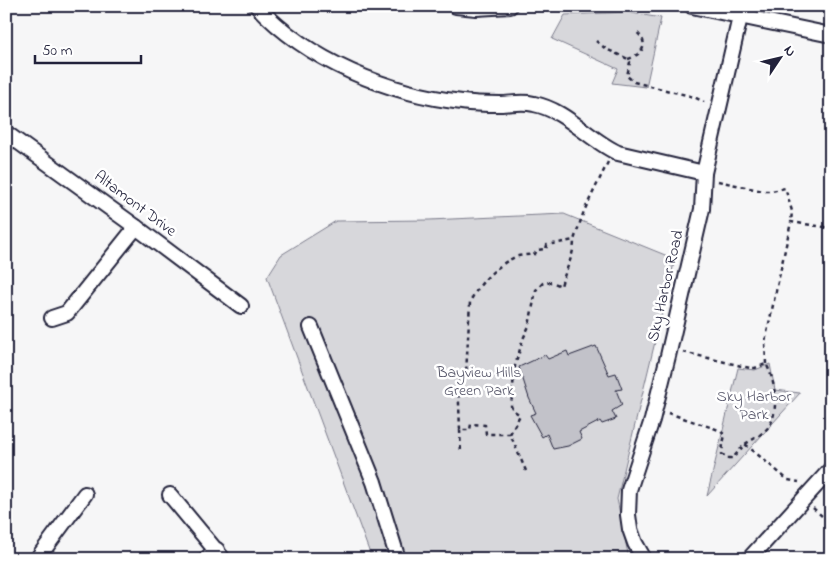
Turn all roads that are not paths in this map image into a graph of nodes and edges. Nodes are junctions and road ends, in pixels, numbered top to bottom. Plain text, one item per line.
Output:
1 (257, 6) edge
2 (456, 6) edge
3 (510, 6) edge
4 (692, 6) edge
5 (740, 17) junction
6 (831, 36) edge
7 (6, 133) edge
8 (704, 173) junction
9 (136, 227) junction
10 (241, 306) dead end
11 (52, 318) dead end
12 (311, 326) dead end
13 (831, 470) edge
14 (85, 494) dead end
15 (170, 495) dead end
16 (215, 556) edge
17 (37, 559) edge
18 (398, 559) edge
19 (644, 559) edge
20 (748, 559) edge

1 - 8 street
2 - 3 street
4 - 5 street
5 - 6 street
5 - 8 street, Sky Harbor Road
7 - 9 street, Altamont Drive
8 - 19 street, Sky Harbor Road
9 - 10 street, Altamont Drive
9 - 11 street
12 - 18 street
13 - 20 street
14 - 17 street
15 - 16 street

